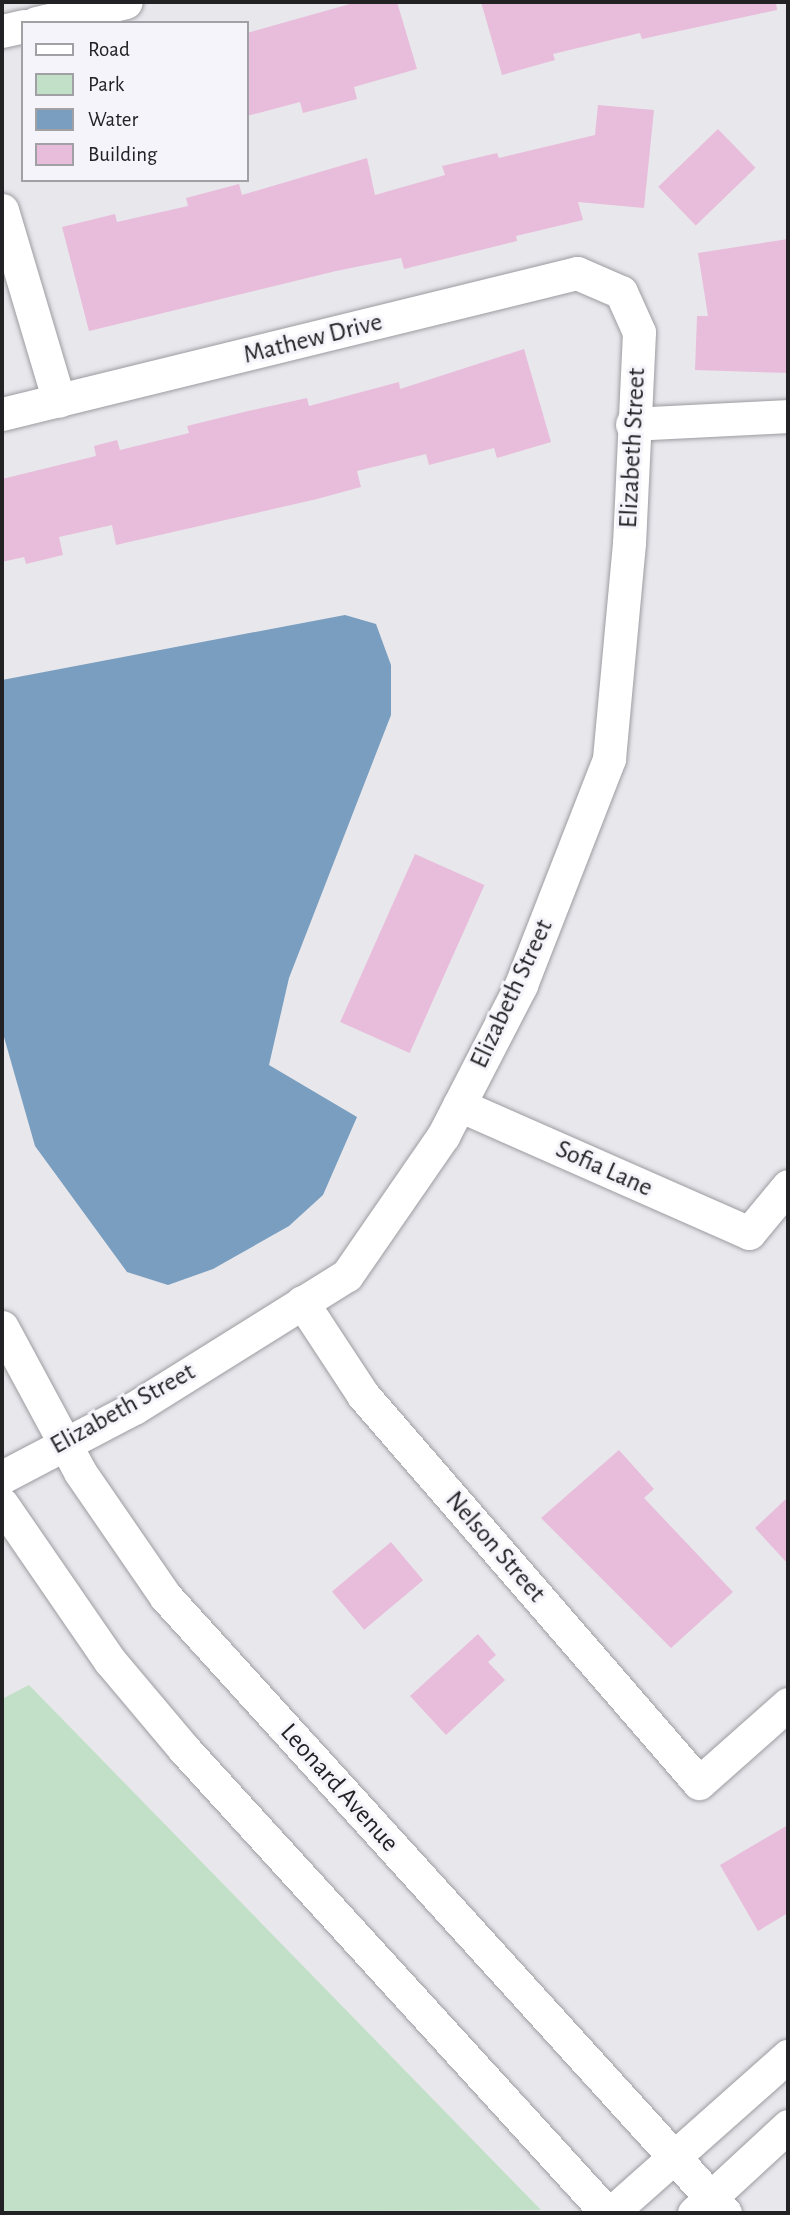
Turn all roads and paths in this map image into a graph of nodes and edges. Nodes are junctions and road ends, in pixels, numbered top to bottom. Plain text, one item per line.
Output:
1 (126, 2) edge
2 (45, 21) edge
3 (21, 26) edge
4 (2, 31) edge
5 (2, 210) edge
6 (621, 292) joint
7 (59, 401) junction
8 (2, 414) edge
9 (788, 416) edge
10 (632, 424) junction
11 (459, 1105) junction
12 (788, 1186) edge
13 (302, 1302) junction
14 (2, 1327) edge
15 (64, 1443) junction
16 (2, 1477) edge
17 (2, 1504) edge
18 (788, 1704) edge
19 (788, 2056) edge
20 (788, 2126) edge
21 (674, 2158) junction
22 (709, 2208) edge
23 (609, 2213) edge

1 - 2 street
3 - 4 street
5 - 7 street
6 - 7 street, Mathew Drive
6 - 10 street, Elizabeth Street
7 - 8 street, Mathew Drive
9 - 10 street
10 - 11 street, Elizabeth Street
11 - 12 street, Sofia Lane
11 - 13 street, Elizabeth Street
13 - 15 street, Elizabeth Street
13 - 18 street, Nelson Street
14 - 15 street, Leonard Avenue
15 - 16 street, Elizabeth Street
15 - 21 street, Leonard Avenue
17 - 23 street
19 - 21 street
20 - 22 street
21 - 22 street, Leonard Avenue
21 - 23 street

